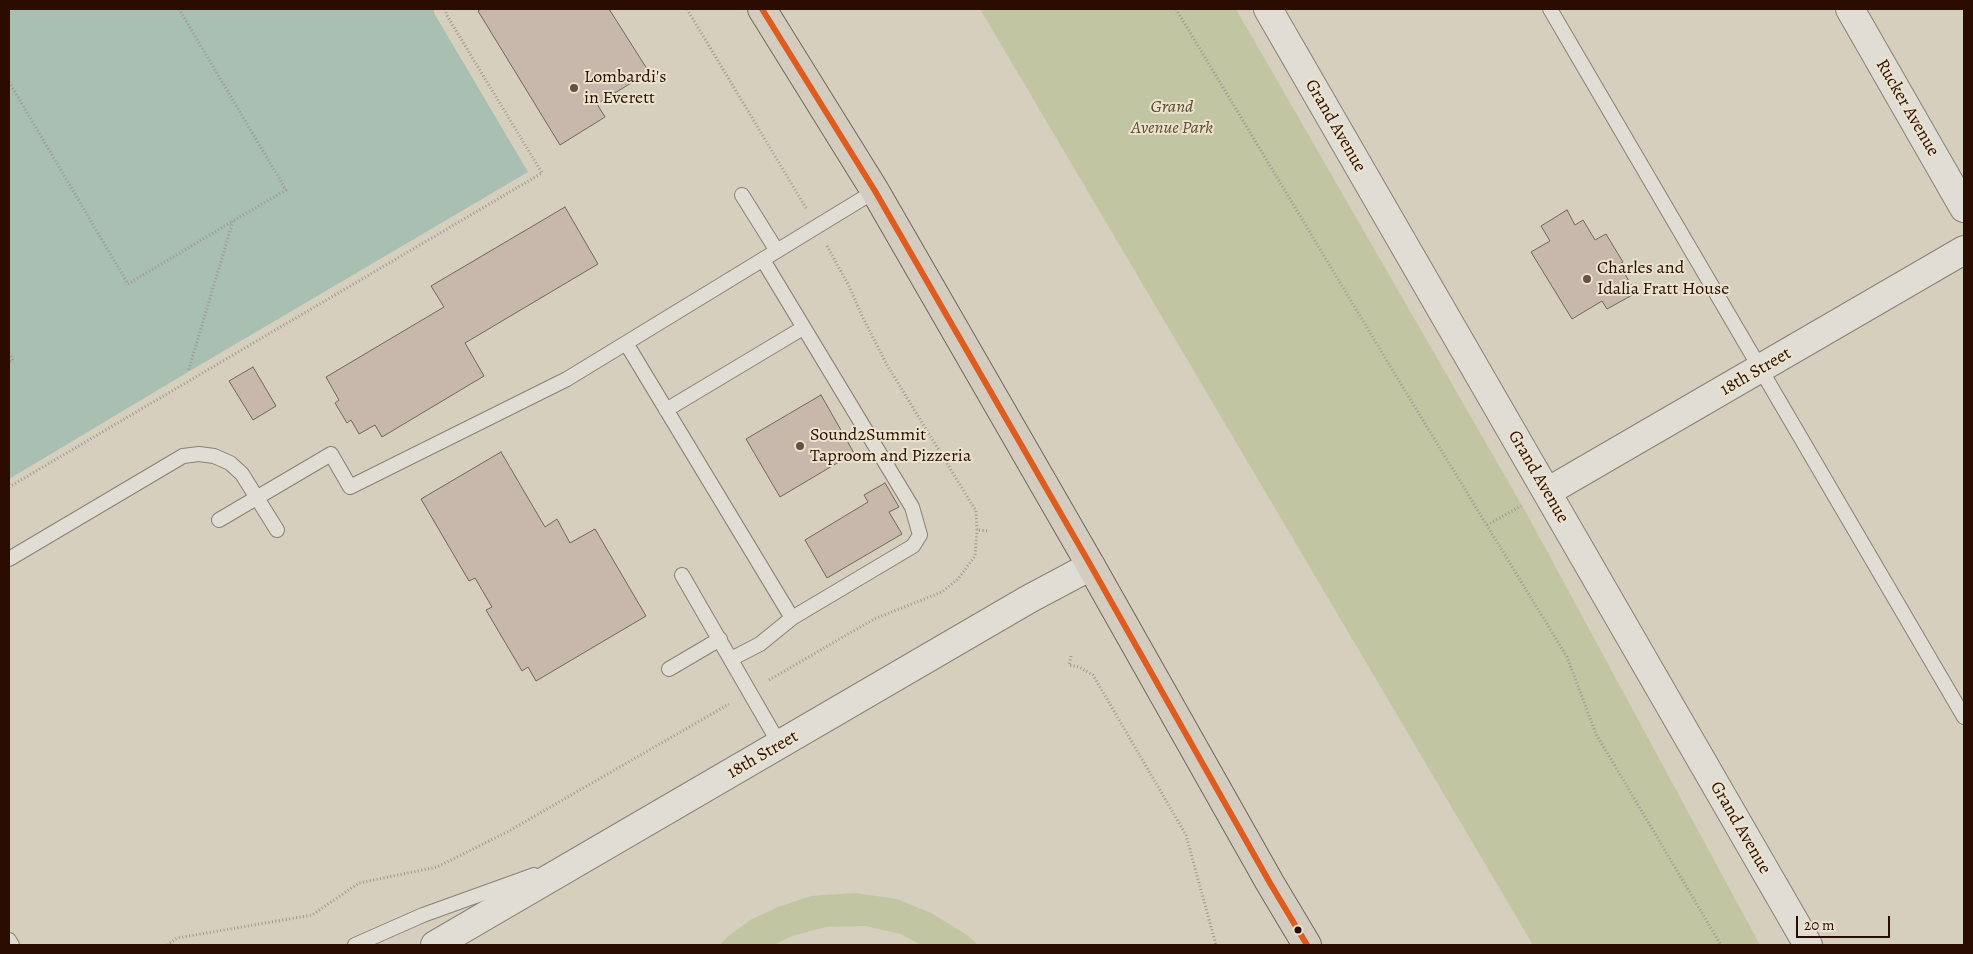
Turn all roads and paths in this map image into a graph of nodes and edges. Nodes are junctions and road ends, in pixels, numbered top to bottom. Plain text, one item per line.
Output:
1 (179, 9) edge
2 (446, 9) edge
3 (687, 9) edge
4 (762, 9) edge
5 (1176, 9) edge
6 (1268, 9) edge
7 (1550, 9) edge
8 (1850, 9) edge
9 (9, 82) edge
10 (875, 191) junction
11 (742, 195) dead end
12 (1964, 208) edge
13 (232, 221) junction
14 (817, 226) junction
15 (1964, 250) edge
16 (776, 251) junction
17 (763, 260) junction
18 (803, 328) junction
19 (626, 343) junction
20 (9, 353) edge
21 (9, 362) edge
22 (1761, 369) junction
23 (188, 372) dead end
24 (666, 410) junction
25 (9, 487) edge
26 (1548, 492) junction
27 (256, 498) junction
28 (219, 520) dead end
29 (1487, 525) junction
30 (277, 530) dead end
31 (977, 530) junction
32 (989, 531) dead end
33 (9, 559) edge
34 (1091, 566) junction
35 (682, 575) dead end
36 (792, 618) junction
37 (720, 639) junction
38 (1071, 656) dead end
39 (731, 659) junction
40 (669, 669) dead end
41 (750, 691) junction
42 (1964, 717) edge
43 (780, 745) junction
44 (591, 855) junction
45 (9, 940) edge
46 (12, 945) edge
47 (168, 945) edge
48 (355, 945) edge
49 (435, 945) edge
50 (1216, 945) edge
51 (1308, 945) edge
52 (1722, 945) edge
53 (1808, 945) edge

1 - 13 path
2 - 25 path
3 - 14 path
4 - 10 main road
5 - 29 path
6 - 26 street, Grand Avenue
7 - 22 lane
8 - 12 street, Rucker Avenue
9 - 13 path
10 - 14 lane
10 - 34 main road
11 - 16 lane
13 - 23 path
14 - 16 lane
14 - 31 path
15 - 22 street, 18th Street
16 - 17 lane
17 - 18 lane
17 - 19 lane
18 - 24 lane
18 - 36 lane
19 - 24 lane
19 - 27 lane
20 - 21 path
22 - 26 street, 18th Street
22 - 42 lane
24 - 36 lane
26 - 29 path
26 - 53 street, Grand Avenue
27 - 28 lane
27 - 30 lane
27 - 33 lane
29 - 52 path
31 - 32 path
31 - 41 path
34 - 43 street, 18th Street
34 - 51 main road
35 - 37 lane
36 - 39 lane
37 - 39 lane
37 - 40 lane
38 - 50 path
39 - 41 lane
41 - 43 lane
41 - 47 path
43 - 44 street, 18th Street
44 - 48 lane
44 - 49 street, 18th Street
45 - 46 lane

